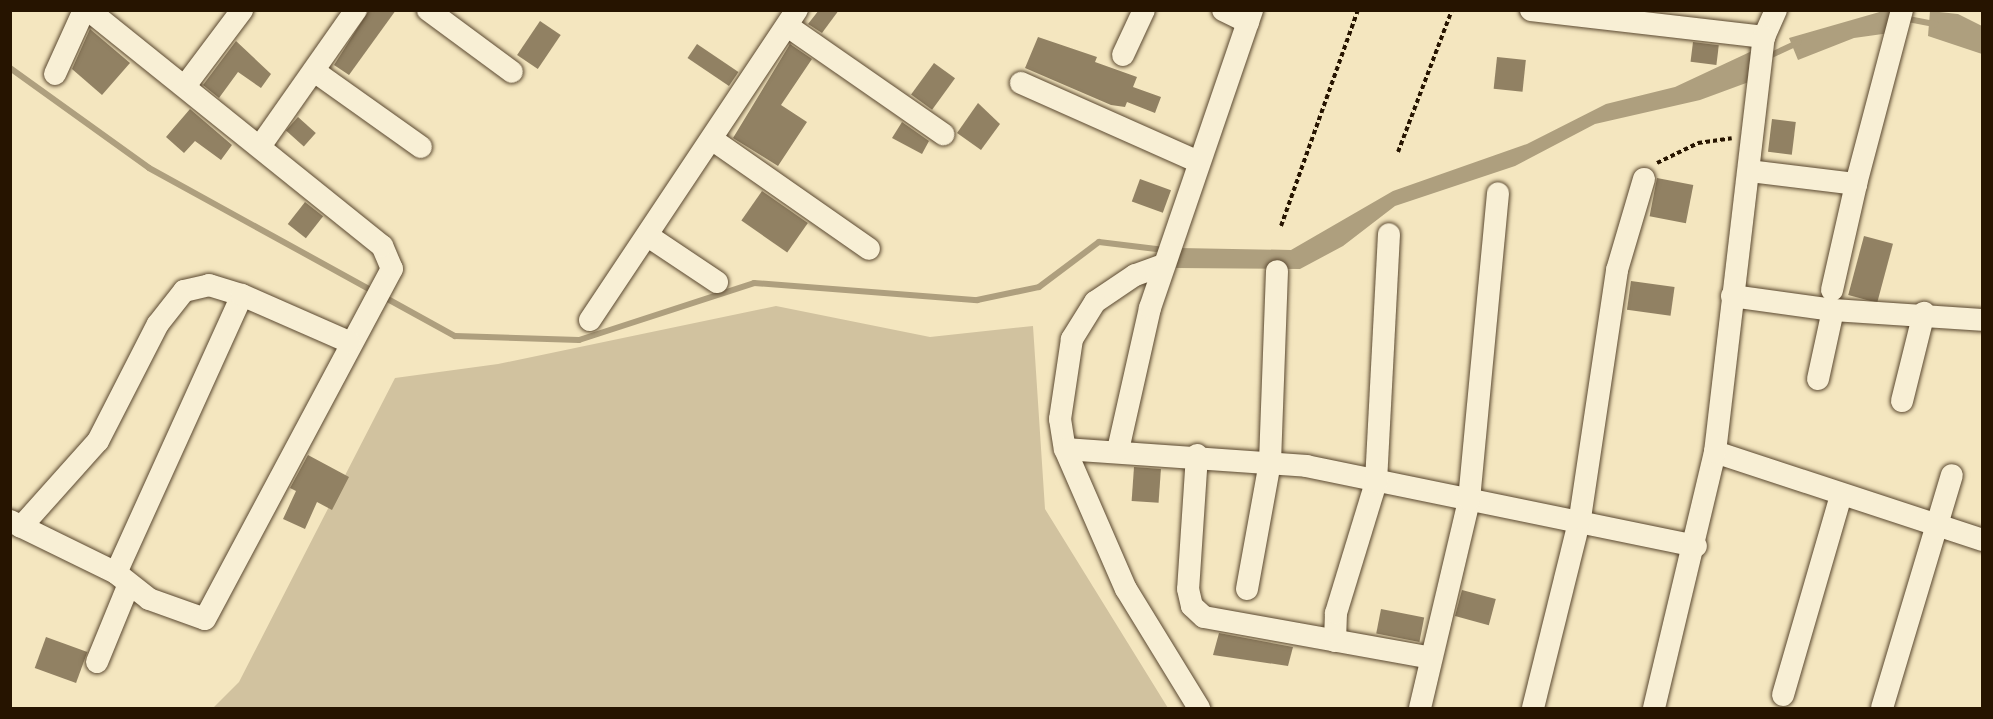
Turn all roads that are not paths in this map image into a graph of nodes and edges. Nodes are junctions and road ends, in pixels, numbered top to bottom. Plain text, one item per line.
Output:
1 (86, 10) edge
2 (242, 10) edge
3 (356, 10) edge
4 (428, 10) edge
5 (1144, 10) edge
6 (1223, 10) edge
7 (1531, 10) edge
8 (1776, 10) edge
9 (1250, 16) edge
10 (1902, 16) edge
11 (793, 19) edge
12 (1763, 48) junction
13 (1123, 55) dead end
14 (314, 71) junction
15 (512, 72) dead end
16 (55, 74) dead end
17 (1021, 83) dead end
18 (185, 86) junction
19 (943, 134) dead end
20 (712, 140) junction
21 (261, 145) junction
22 (422, 147) dead end
23 (1196, 160) junction
24 (1749, 171) junction
25 (1644, 179) road end
26 (1856, 184) junction
27 (1498, 193) dead end
28 (1389, 234) dead end
29 (648, 236) junction
30 (869, 249) dead end
31 (1168, 249) junction
32 (1277, 271) dead end
33 (717, 282) dead end
34 (242, 295) junction
35 (1732, 296) junction
36 (1832, 300) junction
37 (1924, 313) junction
38 (590, 320) dead end
39 (1983, 320) edge
40 (349, 342) junction
41 (1818, 379) dead end
42 (1902, 401) dead end
43 (1065, 449) junction
44 (1118, 450) junction
45 (1715, 452) junction
46 (1197, 455) junction
47 (1269, 462) junction
48 (1952, 475) dead end
49 (1376, 482) junction
50 (1841, 495) junction
51 (1469, 500) junction
52 (1581, 518) junction
53 (16, 524) edge
54 (1936, 524) junction
55 (1983, 540) edge
56 (1696, 546) junction
57 (122, 578) junction
58 (1247, 589) dead end
59 (1335, 641) junction
60 (1431, 658) junction
61 (97, 662) dead end
62 (1783, 694) dead end
63 (1199, 708) edge
64 (1420, 708) edge
65 (1533, 708) edge
66 (1654, 708) edge
67 (1882, 708) edge

1 - 16 street
1 - 18 street
2 - 18 street
3 - 14 street
4 - 15 street
5 - 13 street
6 - 9 street
7 - 12 street
8 - 12 street
9 - 23 street
10 - 26 street
11 - 19 street
11 - 20 street
12 - 24 street
14 - 21 street
14 - 22 street
17 - 23 street
18 - 21 street
20 - 29 street
20 - 30 street
21 - 40 street
23 - 31 street
24 - 26 street
24 - 35 street
25 - 52 street
26 - 36 street
27 - 51 street
28 - 49 street
29 - 33 street
29 - 38 street
31 - 43 street
31 - 44 street
32 - 47 street
34 - 40 street
34 - 53 street
34 - 57 street
35 - 36 street
35 - 45 street
36 - 37 street
36 - 41 street
37 - 39 street
37 - 42 street
40 - 57 street
43 - 44 street
43 - 63 street
44 - 46 street
45 - 50 street
45 - 56 street
46 - 47 street
46 - 59 street
47 - 49 street
47 - 58 street
48 - 54 street
49 - 51 street
49 - 59 street
50 - 54 street
50 - 62 street
51 - 52 street
51 - 60 street
52 - 56 street
52 - 65 street
53 - 57 street
54 - 55 street
54 - 67 street
56 - 66 street
57 - 61 street
59 - 60 street
60 - 64 street

